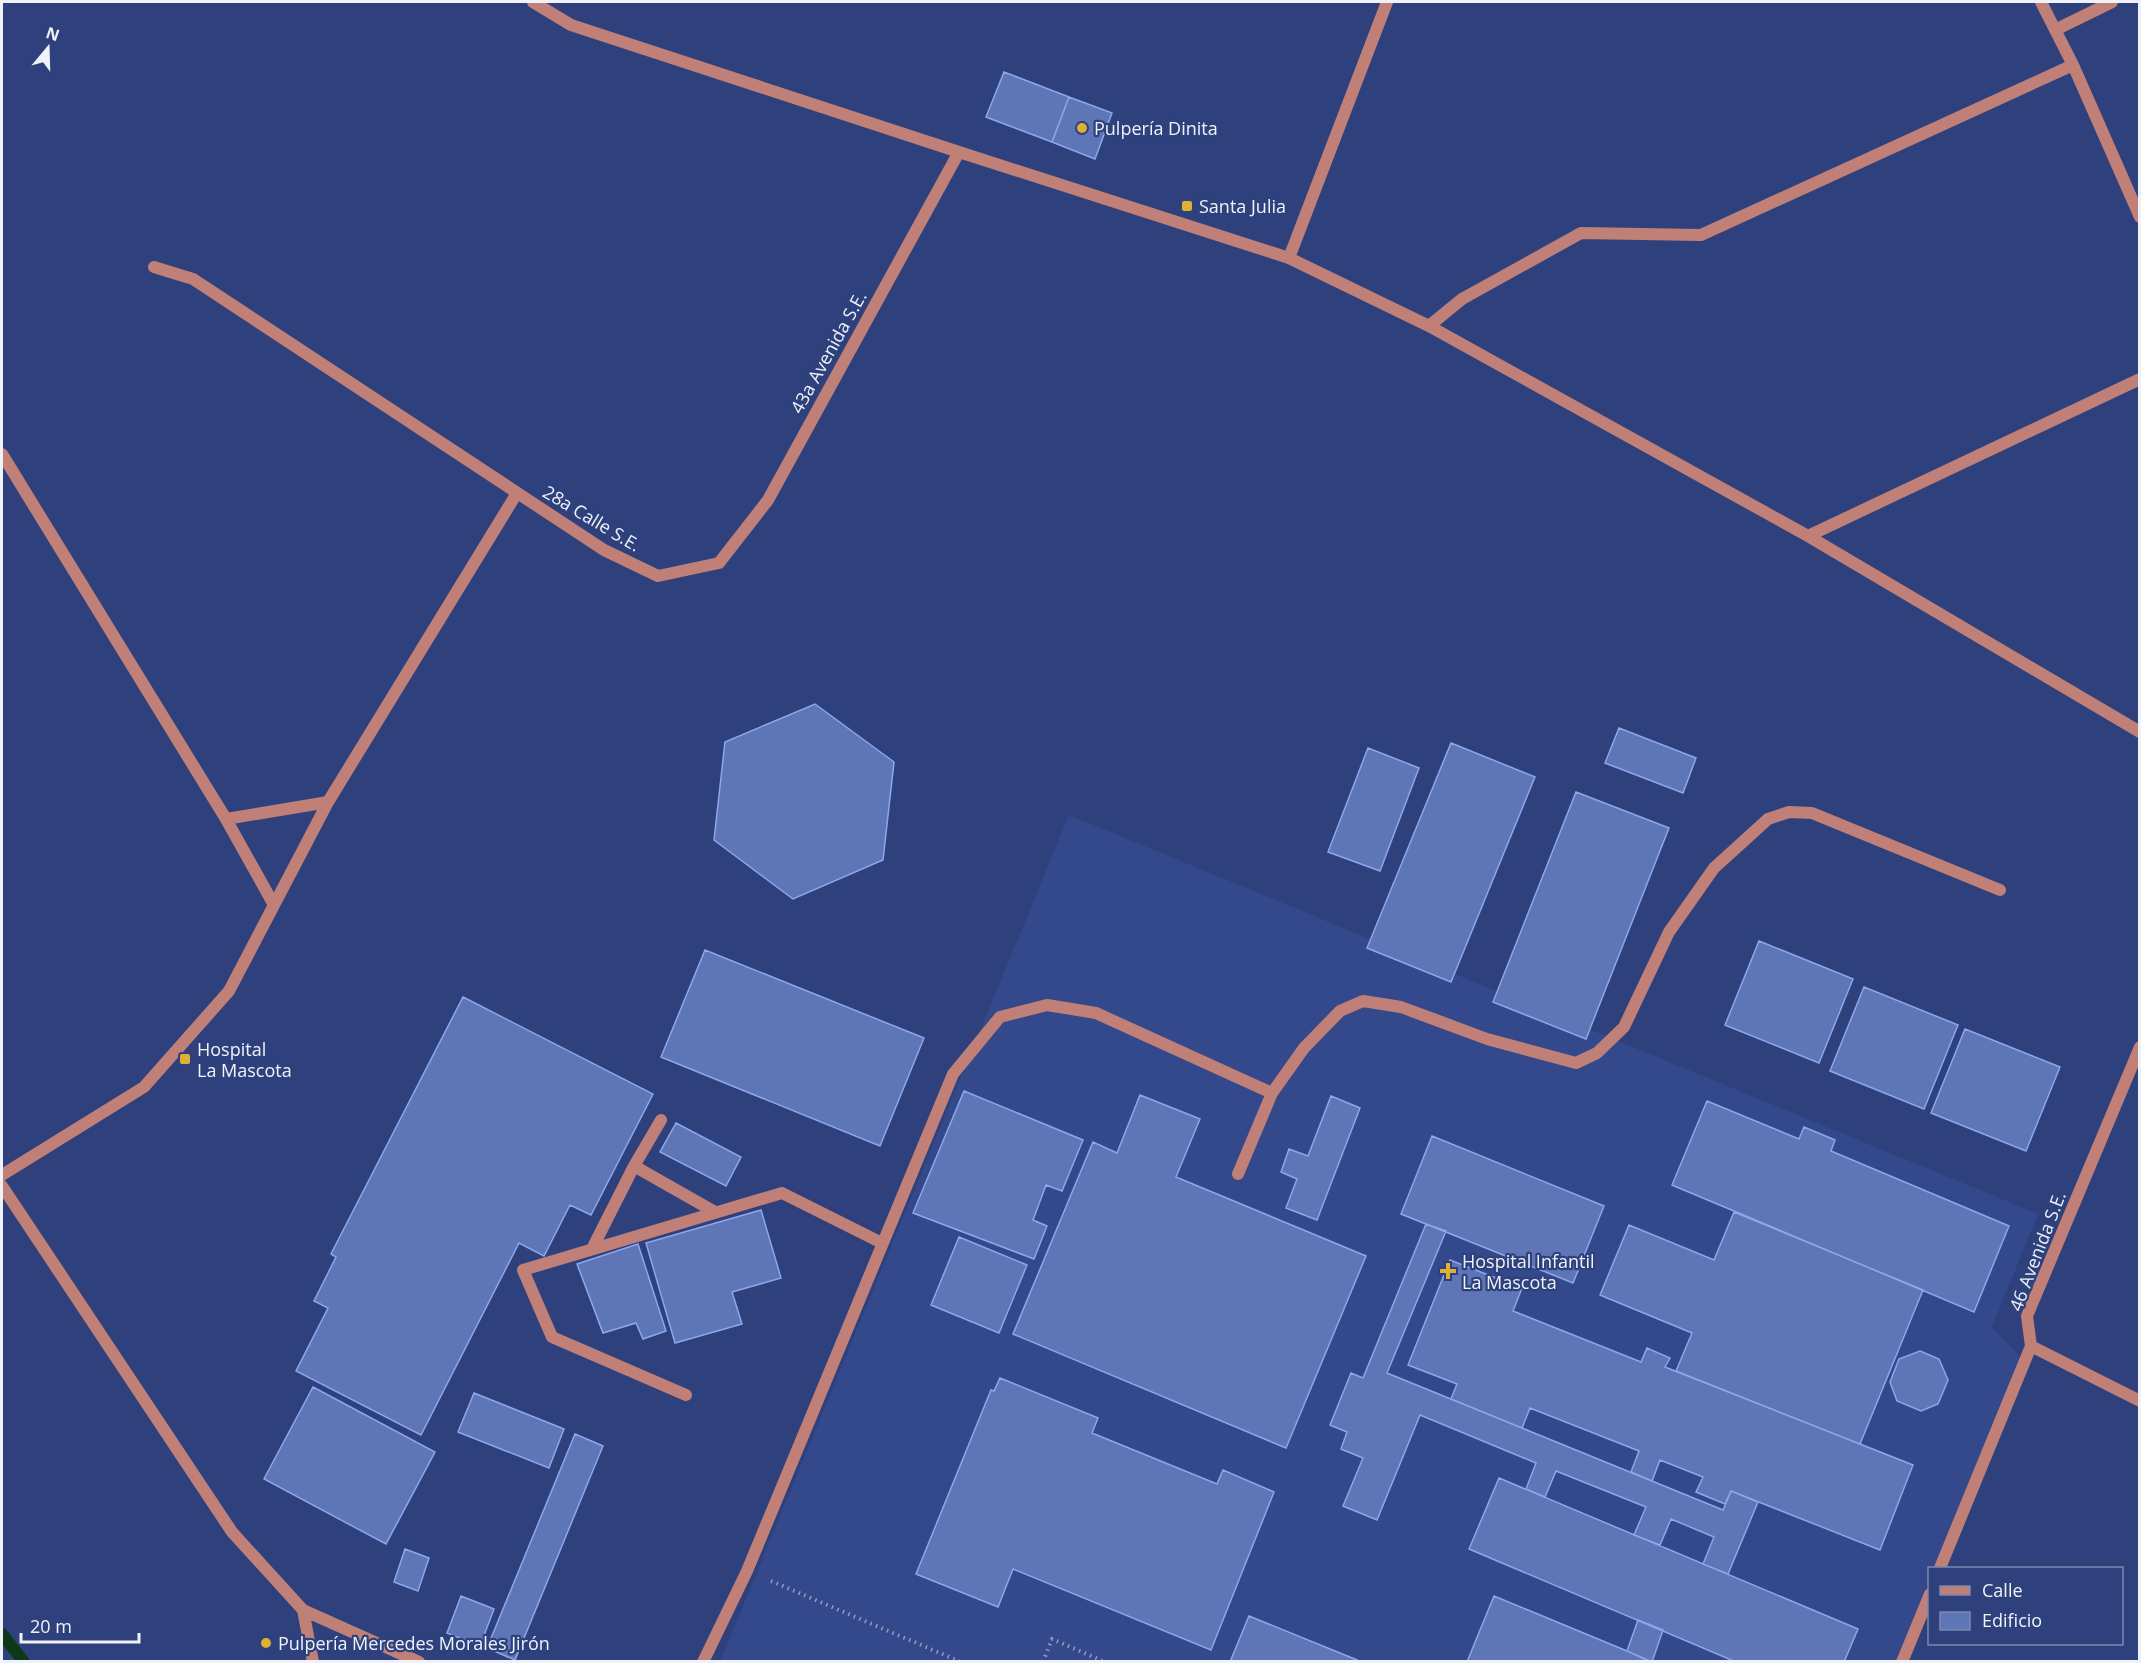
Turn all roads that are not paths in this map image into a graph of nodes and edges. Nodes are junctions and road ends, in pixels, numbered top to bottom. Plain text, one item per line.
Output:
1 (533, 2) edge
2 (1387, 2) edge
3 (2041, 2) edge
4 (2112, 2) edge
5 (2055, 30) junction
6 (2073, 65) junction
7 (959, 152) junction
8 (2139, 217) edge
9 (1289, 258) junction
10 (154, 267) dead end
11 (1429, 326) junction
12 (2139, 379) edge
13 (2, 454) edge
14 (517, 493) junction
15 (1808, 536) junction
16 (719, 564) joint
17 (2139, 732) edge
18 (328, 802) junction
19 (226, 819) junction
20 (2000, 891) dead end
21 (274, 905) junction
22 (2139, 1047) edge
23 (1272, 1093) junction
24 (661, 1120) dead end
25 (634, 1166) junction
26 (1238, 1174) dead end
27 (2, 1175) edge
28 (2, 1186) edge
29 (715, 1212) junction
30 (882, 1244) junction
31 (592, 1249) junction
32 (2031, 1346) junction
33 (686, 1395) dead end
34 (2139, 1401) edge
35 (1941, 1567) edge
36 (1928, 1597) edge
37 (303, 1610) junction
38 (313, 1662) edge
39 (419, 1662) edge
40 (703, 1662) edge
41 (1902, 1662) edge

1 - 7 street
2 - 9 street
3 - 5 street
4 - 5 street
5 - 6 street
6 - 8 street
6 - 11 street
7 - 9 street
7 - 16 street, 43a Avenida S.E.
9 - 11 street
10 - 14 street, 28a Calle S.E.
11 - 15 street
12 - 15 street
13 - 19 street
14 - 16 street, 28a Calle S.E.
14 - 18 street
15 - 17 street
18 - 19 street
18 - 21 street
19 - 21 street
20 - 23 street
21 - 27 street
22 - 32 street, 46 Avenida S.E.
23 - 26 street
23 - 30 street
24 - 25 street
25 - 29 street
25 - 31 street
28 - 37 street
29 - 30 street
29 - 31 street
30 - 40 street
31 - 33 street
32 - 34 street
32 - 35 street, 46 Avenida S.E.
36 - 41 street
37 - 38 street
37 - 39 street

